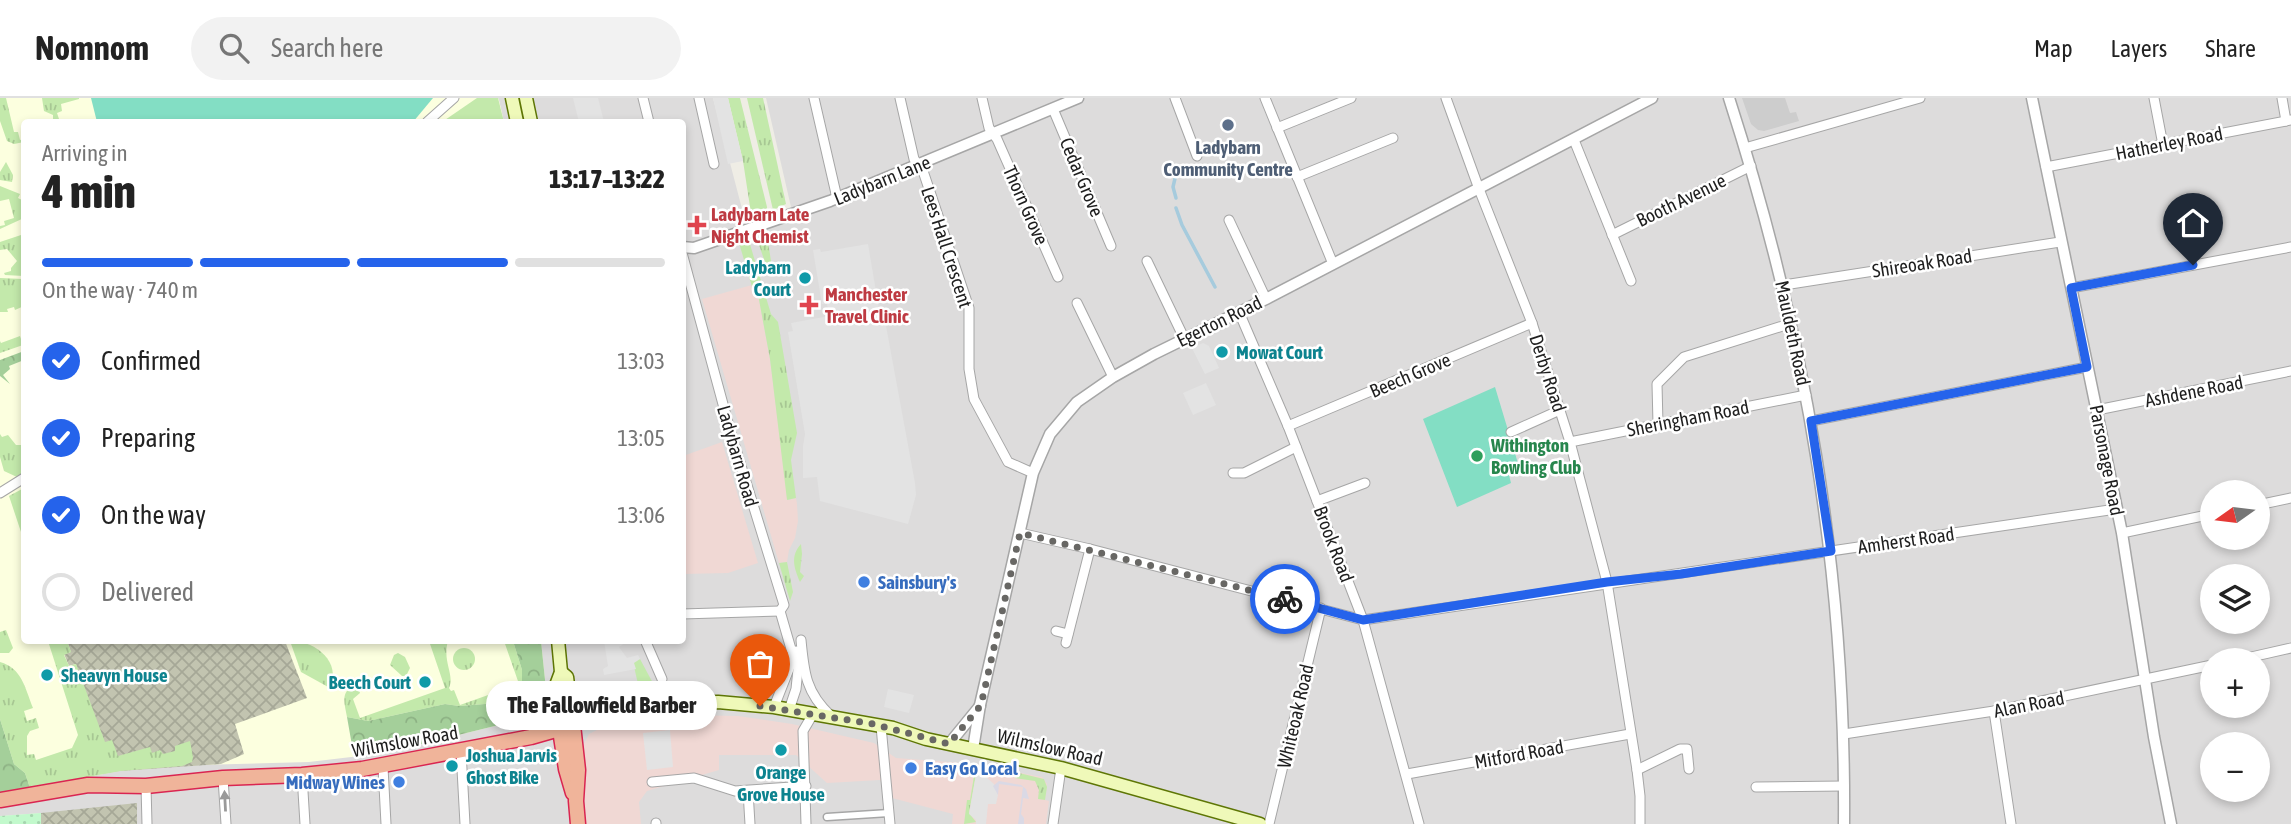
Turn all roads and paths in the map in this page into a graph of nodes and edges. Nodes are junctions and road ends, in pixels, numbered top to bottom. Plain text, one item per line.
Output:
1 (454, 98) edge
2 (512, 98) edge
3 (526, 98) edge
4 (643, 98) edge
5 (699, 98) edge
6 (814, 98) edge
7 (900, 98) edge
8 (982, 98) edge
9 (1078, 98) edge
10 (1175, 98) edge
11 (1265, 98) edge
12 (1351, 98) edge
13 (1446, 98) edge
14 (1652, 98) edge
15 (1729, 98) edge
16 (1920, 98) edge
17 (2032, 98) edge
18 (2154, 98) edge
19 (2282, 98) edge
20 (1057, 104) edge
21 (430, 119) edge
22 (516, 119) edge
23 (530, 119) edge
24 (648, 119) edge
25 (2289, 120) edge
26 (1277, 128) junction
27 (994, 133) junction
28 (1393, 138) dead end
29 (1574, 141) junction
30 (2163, 145) junction
31 (1745, 148) junction
32 (1196, 156) dead end
33 (714, 164) dead end
34 (919, 165) junction
35 (1751, 166) junction
36 (2046, 167) junction
37 (1297, 177) junction
38 (1479, 189) junction
39 (837, 198) junction
40 (1229, 220) dead end
41 (1612, 235) junction
42 (2060, 242) junction
43 (1111, 246) dead end
44 (686, 247) edge
45 (2291, 247) edge
46 (1147, 261) dead end
47 (1333, 264) junction
48 (686, 268) edge
49 (1058, 277) dead end
50 (1631, 281) dead end
51 (1784, 285) junction
52 (2071, 288) junction
53 (1266, 299) junction
54 (1077, 303) dead end
55 (1239, 313) junction
56 (1532, 323) junction
57 (1792, 323) junction
58 (1184, 338) junction
59 (2087, 367) junction
60 (2291, 371) edge
61 (1113, 377) junction
62 (1806, 395) junction
63 (1560, 410) junction
64 (2097, 410) junction
65 (1811, 421) junction
66 (1658, 424) junction
67 (1288, 426) junction
68 (1511, 432) dead end
69 (1570, 442) junction
70 (1296, 447) junction
71 (1033, 473) junction
72 (1233, 473) dead end
73 (21, 480) edge
74 (1365, 483) dead end
75 (0, 493) edge
76 (2291, 498) edge
77 (1317, 501) junction
78 (2270, 502) edge
79 (2116, 509) junction
80 (2200, 517) edge
81 (1020, 533) junction
82 (2122, 533) junction
83 (1090, 549) junction
84 (1831, 551) junction
85 (1607, 582) junction
86 (1321, 608) junction
87 (780, 611) junction
88 (686, 614) edge
89 (1363, 620) junction
90 (1056, 631) dead end
91 (802, 640) junction
92 (558, 644) edge
93 (647, 644) edge
94 (2291, 648) edge
95 (2270, 653) edge
96 (793, 656) junction
97 (2200, 668) edge
98 (662, 679) dead end
99 (2144, 680) junction
100 (981, 705) junction
101 (774, 707) junction
102 (789, 710) junction
103 (1994, 711) junction
104 (813, 714) junction
105 (831, 716) junction
106 (881, 726) junction
107 (566, 727) junction
108 (1630, 734) junction
109 (1844, 734) junction
110 (949, 744) junction
111 (974, 749) junction
112 (461, 751) junction
113 (383, 766) junction
114 (1061, 768) junction
115 (1689, 769) dead end
116 (1637, 770) junction
117 (1407, 774) junction
118 (302, 775) junction
119 (223, 778) junction
120 (652, 782) dead end
121 (146, 786) junction
122 (806, 786) junction
123 (1844, 786) junction
124 (1756, 787) dead end
125 (748, 790) junction
126 (0, 800) edge
127 (889, 813) junction
128 (827, 817) dead end
129 (1242, 822) edge
130 (147, 824) edge
131 (226, 824) edge
132 (305, 824) edge
133 (386, 824) edge
134 (465, 824) edge
135 (578, 824) edge
136 (750, 824) edge
137 (806, 824) edge
138 (890, 824) edge
139 (1053, 824) edge
140 (1260, 824) edge
141 (1269, 824) edge
142 (1419, 824) edge
143 (1640, 824) edge
144 (1844, 824) edge
145 (2011, 824) edge
146 (2171, 824) edge

1 - 21 street
2 - 22 main road
3 - 23 main road
4 - 24 street
5 - 33 street
6 - 39 street
7 - 34 street, Lees Hall Crescent
8 - 27 street, Thorn Grove
9 - 20 street, Ladybarn Lane
10 - 32 street
11 - 26 street
12 - 26 street
13 - 38 street, Derby Road
14 - 29 street, Egerton Road
15 - 31 street, Mauldeth Road
16 - 31 street
17 - 36 street, Parsonage Road
18 - 30 street
19 - 25 street
20 - 27 street, Ladybarn Lane
20 - 43 street, Cedar Grove
25 - 30 street, Hatherley Road
26 - 37 street
27 - 34 street, Ladybarn Lane
27 - 49 street, Thorn Grove
28 - 37 street
29 - 38 street, Egerton Road
29 - 41 street, Booth Avenue
30 - 36 street, Hatherley Road
31 - 35 street, Mauldeth Road
34 - 39 street, Ladybarn Lane
34 - 71 street, Lees Hall Crescent
35 - 41 street, Booth Avenue
35 - 51 street, Mauldeth Road
36 - 42 street, Parsonage Road
37 - 47 street
38 - 47 street, Egerton Road
38 - 56 street, Derby Road
39 - 44 street, Ladybarn Lane
40 - 53 street
41 - 50 street, Booth Avenue
42 - 51 street, Shireoak Road
42 - 52 street, Parsonage Road
45 - 52 street
46 - 58 street
47 - 53 street, Egerton Road
48 - 87 street, Ladybarn Road
51 - 57 street, Mauldeth Road
52 - 59 street, Parsonage Road
53 - 55 street, Egerton Road
54 - 61 street
55 - 58 street, Egerton Road
55 - 67 street, Brook Road
56 - 63 street, Derby Road
56 - 67 street, Beech Grove
57 - 62 street, Mauldeth Road
57 - 66 street
58 - 61 street, Egerton Road
59 - 64 street, Parsonage Road
59 - 65 street
60 - 64 street, Ashdene Road
61 - 71 street, Egerton Road
62 - 65 street, Mauldeth Road
62 - 66 street, Sheringham Road
63 - 68 street
63 - 69 street, Derby Road
64 - 79 street, Parsonage Road
65 - 84 street, Mauldeth Road
66 - 69 street, Sheringham Road
67 - 70 street, Brook Road
69 - 85 street, Derby Road
70 - 72 street
70 - 77 street, Brook Road
71 - 81 street, Egerton Road
73 - 75 street
74 - 77 street
76 - 78 street
77 - 89 street, Brook Road
79 - 82 street, Parsonage Road
79 - 84 street, Amherst Road
80 - 82 street
81 - 83 street
81 - 100 street, Egerton Road
82 - 99 street, Parsonage Road
83 - 86 street
83 - 90 street
84 - 85 street, Amherst Road
84 - 109 street, Mauldeth Road
85 - 89 street, Amherst Road
85 - 108 street, Derby Road
86 - 89 street
86 - 141 street, Whiteoak Road
87 - 88 street
87 - 96 street, Ladybarn Road
89 - 117 street, Brook Road
91 - 96 street
91 - 102 street
91 - 105 street
92 - 107 main road
93 - 98 street
94 - 95 street
96 - 101 street
97 - 99 street, Alan Road
99 - 103 street, Alan Road
99 - 146 street, Parsonage Road
100 - 110 street, Egerton Road
100 - 111 street, Egerton Road
101 - 102 main road, Wilmslow Road
101 - 107 main road, Wilmslow Road
102 - 104 main road, Wilmslow Road
103 - 109 street, Alan Road
103 - 145 street
104 - 105 main road, Wilmslow Road
104 - 122 street
105 - 106 main road, Wilmslow Road
106 - 110 main road, Wilmslow Road
106 - 127 street
107 - 112 highway, Wilmslow Road
107 - 135 highway
108 - 116 street, Derby Road
108 - 117 street, Mitford Road
109 - 123 street, Mauldeth Road
110 - 111 main road, Wilmslow Road
111 - 114 main road, Wilmslow Road
112 - 113 highway, Wilmslow Road
112 - 134 street
113 - 118 highway, Wilmslow Road
113 - 133 street
114 - 129 main road, Wilmslow Road
114 - 139 street
115 - 116 street
116 - 143 street, Derby Road
117 - 142 street, Brook Road
118 - 119 highway, Wilmslow Road
118 - 132 street
119 - 121 highway, Wilmslow Road
131 -> 119 street
120 - 125 street
121 - 126 highway, Wilmslow Road
121 - 130 street
122 - 125 street
122 - 137 street
123 - 124 street
123 - 144 street, Mauldeth Road
125 - 136 street
127 - 128 street
127 - 138 street
129 - 140 main road, Wilmslow Road

